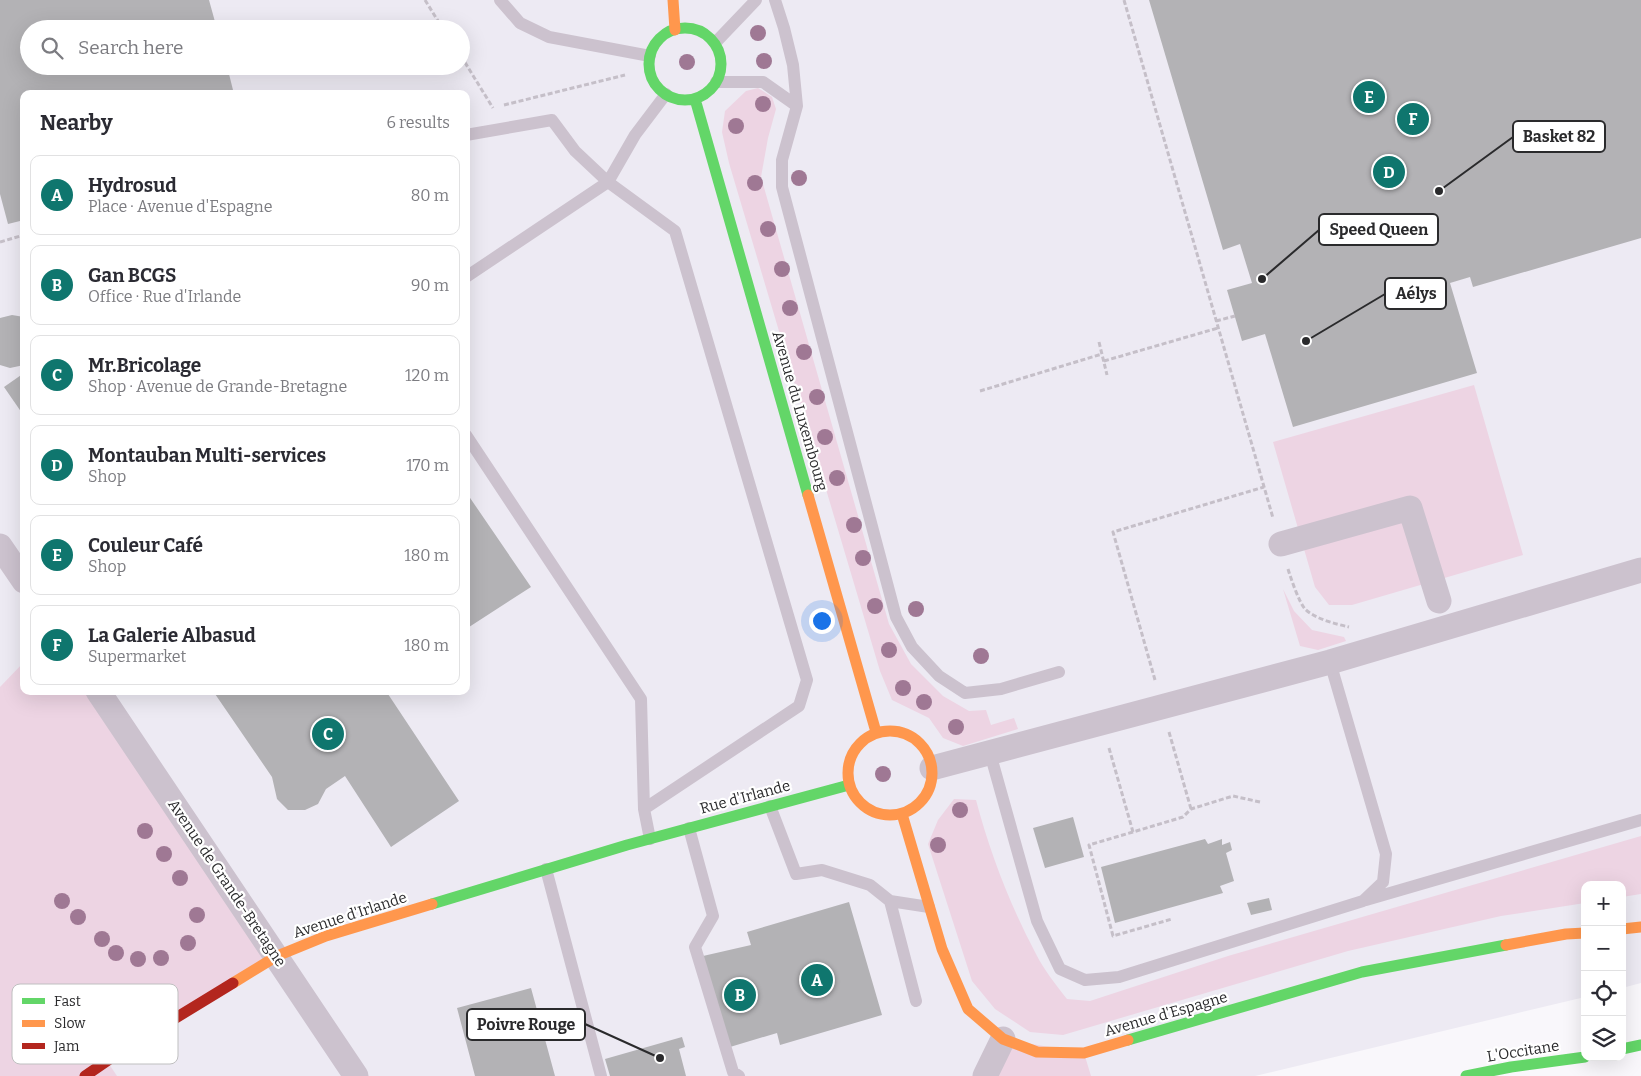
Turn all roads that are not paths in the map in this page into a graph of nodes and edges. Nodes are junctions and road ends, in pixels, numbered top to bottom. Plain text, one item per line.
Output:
1 (500, 0) edge
2 (673, 0) edge
3 (756, 0) edge
4 (775, 0) edge
5 (675, 30) junction
6 (715, 44) junction
7 (650, 56) junction
8 (716, 82) junction
9 (666, 94) junction
10 (695, 99) junction
11 (797, 106) junction
12 (470, 134) edge
13 (608, 182) junction
14 (470, 273) edge
15 (470, 440) edge
16 (1281, 544) road end
17 (0, 546) edge
18 (1641, 570) edge
19 (20, 575) edge
20 (1438, 601) dead end
21 (1330, 662) junction
22 (1059, 672) dead end
23 (101, 695) edge
24 (876, 732) junction
25 (990, 753) junction
26 (932, 768) junction
27 (849, 785) junction
28 (770, 806) junction
29 (644, 809) junction
30 (902, 814) junction
31 (1641, 820) edge
32 (689, 828) junction
33 (650, 839) junction
34 (546, 869) junction
35 (890, 901) junction
36 (1363, 901) junction
37 (929, 907) junction
38 (1641, 927) edge
39 (1626, 929) edge
40 (1581, 932) edge
41 (277, 956) junction
42 (916, 1001) dead end
43 (178, 1017) edge
44 (1003, 1039) junction
45 (1641, 1045) edge
46 (1626, 1048) edge
47 (1641, 1053) edge
48 (1626, 1055) edge
49 (1581, 1057) edge
50 (102, 1064) edge
51 (85, 1076) edge
52 (356, 1076) edge
53 (601, 1076) edge
54 (739, 1076) edge
55 (985, 1076) edge
56 (1466, 1076) edge

1 - 7 lane
2 - 5 main road
3 - 6 lane
4 - 11 lane
5 - 6 main road
5 - 7 main road
6 - 8 main road
7 - 9 main road
8 - 10 main road
8 - 11 lane
9 - 10 main road
9 - 13 lane
10 - 24 main road, Avenue du Luxembourg
11 - 22 lane
12 - 13 lane
13 - 14 lane
13 - 29 lane
15 - 29 lane
16 - 20 street
17 - 19 street
18 - 21 street
21 - 25 street
21 - 36 lane
23 - 41 street, Avenue de Grande-Bretagne
24 - 26 main road
24 - 27 main road
25 - 26 street
25 - 36 lane
26 - 30 main road
27 - 28 main road, Rue d'Irlande
27 - 30 main road
28 - 32 main road, Rue d'Irlande
28 - 35 lane
29 - 33 lane
30 - 37 main road, Avenue d'Espagne
31 - 36 lane
32 - 33 main road, Rue d'Irlande
32 - 54 lane
33 - 34 main road, Avenue d'Irlande
34 - 41 main road, Avenue d'Irlande
34 - 53 lane
35 - 37 lane
35 - 42 lane
37 - 44 main road, Avenue d'Espagne
38 - 39 main road
40 - 44 main road, Avenue d'Espagne
41 - 43 main road, Avenue d'Irlande
41 - 52 street, Avenue de Grande-Bretagne
44 - 55 street
45 - 46 main road
47 - 48 main road
49 - 56 main road, L'Occitane
50 - 51 main road, Avenue d'Irlande

